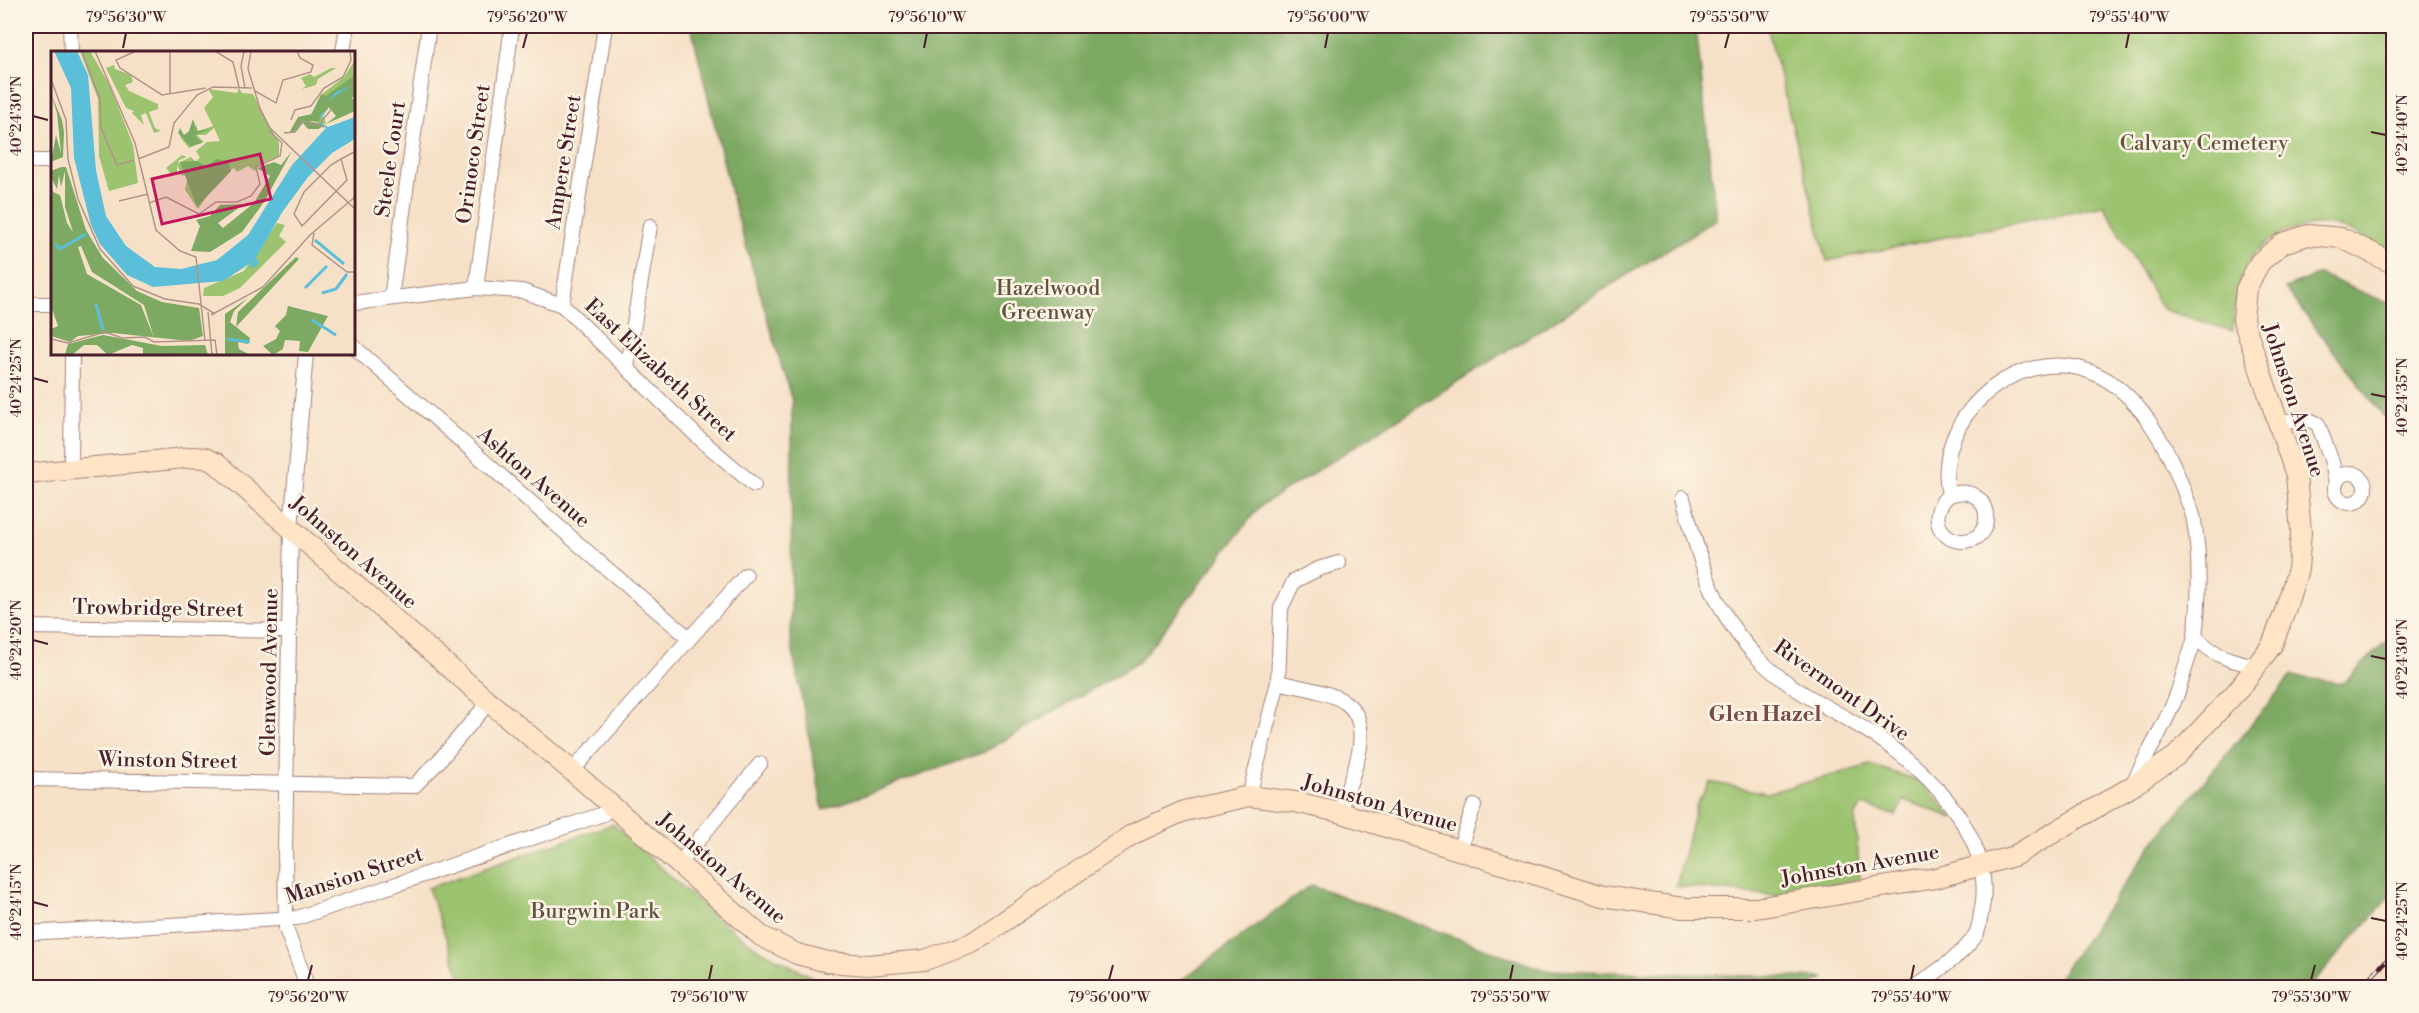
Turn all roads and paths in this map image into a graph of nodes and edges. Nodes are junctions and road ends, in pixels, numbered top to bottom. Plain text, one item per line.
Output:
1 (70, 26) edge
2 (347, 26) edge
3 (429, 26) edge
4 (512, 26) edge
5 (605, 26) edge
6 (71, 51) edge
7 (343, 51) edge
8 (26, 161) edge
9 (51, 161) edge
10 (650, 226) dead end
11 (2394, 264) edge
12 (476, 288) junction
13 (391, 298) junction
14 (356, 303) edge
15 (26, 304) edge
16 (51, 304) edge
17 (562, 305) junction
18 (356, 349) edge
19 (72, 356) edge
20 (306, 356) edge
21 (627, 366) junction
22 (2277, 422) junction
23 (2332, 462) junction
24 (70, 468) junction
25 (2346, 473) junction
26 (26, 474) edge
27 (2336, 483) junction
28 (754, 485) dead end
29 (1949, 495) dead end
30 (1683, 498) dead end
31 (291, 528) junction
32 (1339, 563) dead end
33 (747, 574) dead end
34 (26, 627) edge
35 (290, 631) junction
36 (2195, 636) junction
37 (688, 637) junction
38 (2257, 666) junction
39 (1278, 682) junction
40 (489, 702) junction
41 (760, 764) dead end
42 (572, 771) junction
43 (26, 779) edge
44 (287, 783) junction
45 (2131, 787) junction
46 (1249, 796) junction
47 (611, 805) junction
48 (1474, 806) dead end
49 (1339, 812) junction
50 (1459, 850) junction
51 (680, 864) junction
52 (1980, 864) junction
53 (286, 920) junction
54 (26, 933) edge
55 (308, 987) edge
56 (1914, 987) edge

1 - 6 street
2 - 7 street
3 - 13 street, Steele Court
4 - 12 street, Orinoco Street
5 - 17 street, Ampere Street
8 - 9 street
10 - 21 street
11 - 22 street, Johnston Avenue
12 - 13 street, East Elizabeth Street
12 - 17 street, East Elizabeth Street
13 - 14 street, East Elizabeth Street
15 - 16 street
17 - 21 street, East Elizabeth Street
18 - 37 street, Ashton Avenue
19 - 24 street
20 - 31 street, Glenwood Avenue
21 - 28 street, East Elizabeth Street
22 - 23 street
22 - 38 street, Johnston Avenue
23 - 25 street
23 - 27 street
24 - 26 street, Johnston Avenue
24 - 31 street, Johnston Avenue
25 - 27 street
25 - 27 street
29 - 36 street
30 - 52 street, Rivermont Drive
31 - 35 street, Glenwood Avenue
31 - 40 street, Johnston Avenue
32 - 39 street
33 - 37 street
34 - 35 street, Trowbridge Street
35 - 44 street, Glenwood Avenue
36 - 38 street
36 - 45 street
37 - 42 street
38 - 45 street, Johnston Avenue
39 - 46 street
39 - 49 street
40 - 42 street, Johnston Avenue
40 - 44 street, Winston Street
41 - 51 street
42 - 47 street, Johnston Avenue
43 - 44 street, Winston Street
44 - 53 street, Glenwood Avenue
45 - 52 street, Johnston Avenue
46 - 49 street, Johnston Avenue
46 - 51 street, Johnston Avenue
47 - 51 street, Johnston Avenue
47 - 53 street, Mansion Street
48 - 50 street
49 - 50 street, Johnston Avenue
50 - 52 street, Johnston Avenue
52 - 56 street, Rivermont Drive
53 - 54 street, Mansion Street
53 - 55 street, Glenwood Avenue

